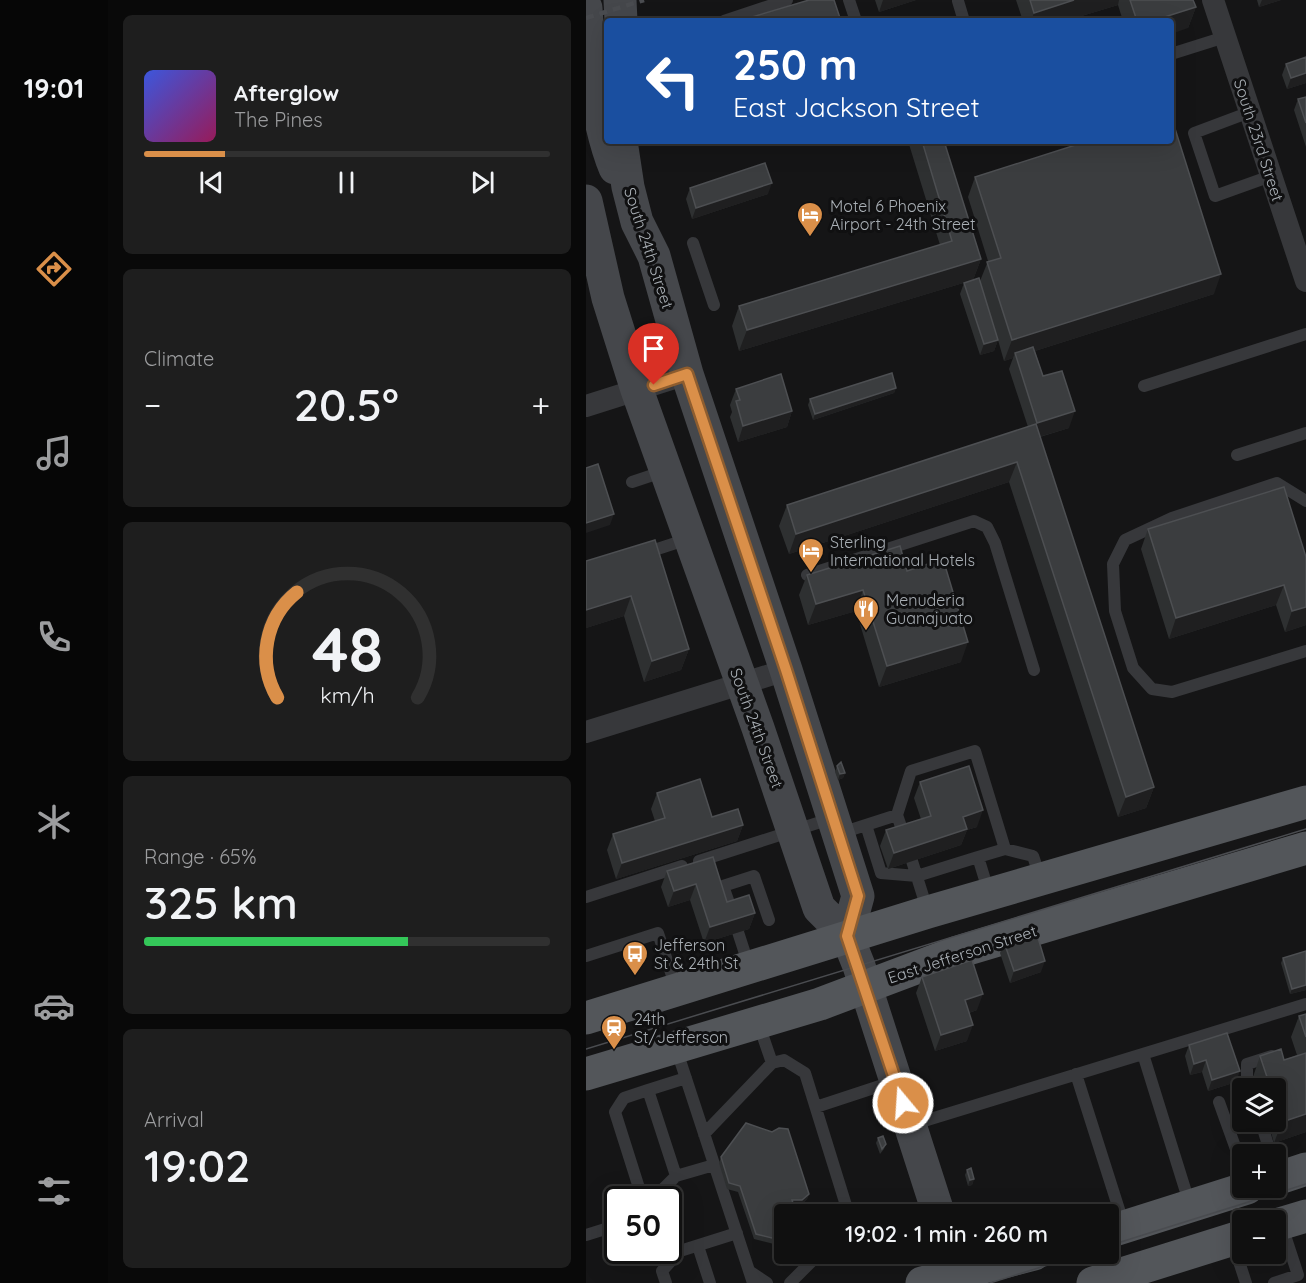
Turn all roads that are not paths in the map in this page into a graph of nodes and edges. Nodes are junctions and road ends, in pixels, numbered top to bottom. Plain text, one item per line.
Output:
1 (604, 0) edge
2 (620, 0) edge
3 (787, 0) edge
4 (849, 0) edge
5 (959, 0) edge
6 (1213, 0) edge
7 (586, 8) edge
8 (605, 18) edge
9 (621, 18) edge
10 (733, 18) edge
11 (855, 18) edge
12 (963, 18) edge
13 (1225, 37) junction
14 (1174, 53) edge
15 (1250, 112) junction
16 (604, 129) edge
17 (608, 144) edge
18 (621, 144) edge
19 (637, 144) edge
20 (1271, 176) junction
21 (628, 187) junction
22 (586, 201) edge
23 (590, 241) edge
24 (693, 243) dead end
25 (654, 256) junction
26 (1306, 281) edge
27 (714, 305) dead end
28 (1306, 334) edge
29 (687, 374) junction
30 (1144, 386) dead end
31 (637, 390) junction
32 (586, 406) edge
33 (1306, 433) edge
34 (1237, 455) dead end
35 (666, 471) junction
36 (632, 482) dead end
37 (1306, 501) edge
38 (689, 538) junction
39 (629, 557) edge
40 (807, 574) edge
41 (1306, 651) edge
42 (786, 670) junction
43 (1034, 670) dead end
44 (742, 684) junction
45 (586, 732) edge
46 (1306, 802) edge
47 (897, 815) junction
48 (846, 826) junction
49 (793, 831) junction
50 (1306, 834) edge
51 (905, 838) edge
52 (1306, 848) edge
53 (1005, 849) junction
54 (1133, 852) junction
55 (978, 857) junction
56 (912, 861) edge
57 (917, 876) junction
58 (1040, 879) junction
59 (989, 894) junction
60 (586, 897) edge
61 (928, 912) junction
62 (733, 914) edge
63 (769, 920) dead end
64 (738, 932) edge
65 (847, 936) junction
66 (586, 956) edge
67 (749, 967) junction
68 (865, 987) junction
69 (677, 989) junction
70 (1306, 1004) edge
71 (586, 1018) edge
72 (758, 1022) junction
73 (676, 1047) junction
74 (1282, 1053) edge
75 (1143, 1054) junction
76 (772, 1064) junction
77 (586, 1074) edge
78 (1076, 1074) junction
79 (686, 1078) junction
80 (1247, 1078) edge
81 (896, 1081) junction
82 (648, 1090) junction
83 (1219, 1102) dead end
84 (816, 1107) junction
85 (910, 1125) junction
86 (704, 1134) junction
87 (1234, 1144) edge
88 (714, 1164) junction
89 (676, 1176) junction
90 (638, 1186) edge
91 (669, 1186) edge
92 (1232, 1193) edge
93 (846, 1204) edge
94 (935, 1204) edge
95 (1110, 1204) edge
96 (1190, 1206) junction
97 (1288, 1222) edge
98 (1119, 1228) edge
99 (604, 1229) edge
100 (737, 1233) junction
101 (586, 1235) edge
102 (1232, 1240) edge
103 (698, 1246) junction
104 (682, 1250) edge
105 (668, 1264) edge
106 (809, 1264) edge
107 (986, 1264) edge
108 (1242, 1264) edge
109 (957, 1270) edge
110 (751, 1277) edge
111 (666, 1283) edge
112 (710, 1283) edge
113 (767, 1283) edge
114 (790, 1283) edge
115 (922, 1283) edge
116 (1093, 1283) edge
117 (1246, 1283) edge
118 (1274, 1283) edge

1 - 8 main road
2 - 9 main road
3 - 10 lane
4 - 11 lane
5 - 12 lane
6 - 13 street, South 23rd Street
7 - 16 main road
13 - 14 lane
13 - 15 street, South 23rd Street
15 - 20 street, South 23rd Street
15 - 20 lane
17 - 21 main road
18 - 21 main road, South 24th Street
19 - 25 main road
20 - 26 street, South 23rd Street
21 - 25 main road, South 24th Street
22 - 23 main road, South 24th Street
23 - 31 main road, South 24th Street
24 - 27 lane
25 - 29 main road, South 24th Street
28 - 30 lane
29 - 31 street
29 - 42 main road, South 24th Street
31 - 32 street
31 - 35 main road, South 24th Street
33 - 34 lane
35 - 36 lane
35 - 38 main road, South 24th Street
37 - 41 lane
38 - 39 lane
38 - 44 main road, South 24th Street
40 - 43 lane
42 - 44 street
42 - 48 main road, South 24th Street
44 - 45 street
44 - 49 main road, South 24th Street
46 - 54 main road
47 - 48 lane
47 - 51 lane
47 - 53 lane
48 - 49 lane
48 - 57 lane
48 - 65 main road, South 24th Street
49 - 60 lane
49 - 65 main road, South 24th Street
50 - 54 main road
52 - 68 main road, East Jefferson Street
53 - 55 lane
53 - 58 lane
54 - 58 main road
55 - 57 lane
55 - 59 lane
56 - 57 lane
57 - 61 lane
58 - 59 main road
59 - 61 main road
61 - 65 main road
62 - 63 lane
64 - 67 lane
65 - 67 main road
65 - 68 main road, South 24th Street
66 - 69 lane
67 - 69 main road
68 - 72 main road, East Jefferson Street
68 - 81 main road, South 24th Street
69 - 71 main road
70 - 75 lane
72 - 73 main road, East Jefferson Street
72 - 76 lane
73 - 77 main road, East Jefferson Street
73 - 79 lane
74 - 80 lane
75 - 78 lane
75 - 96 lane
76 - 84 lane
76 - 86 lane
78 - 85 lane
78 - 95 lane
79 - 82 lane
79 - 86 lane
81 - 84 lane
81 - 85 main road, South 24th Street
82 - 89 lane
82 - 90 lane
83 - 87 lane
84 - 93 lane
85 - 94 main road, South 24th Street
86 - 88 lane
88 - 89 lane
88 - 100 lane
89 - 91 lane
92 - 96 main road
96 - 98 main road
97 - 118 lane
99 - 101 lane
100 - 103 lane
100 - 110 lane
102 - 116 main road
103 - 104 lane
103 - 112 lane
105 - 111 lane
106 - 114 lane
107 - 109 main road
108 - 117 lane
109 - 115 main road
110 - 113 lane

